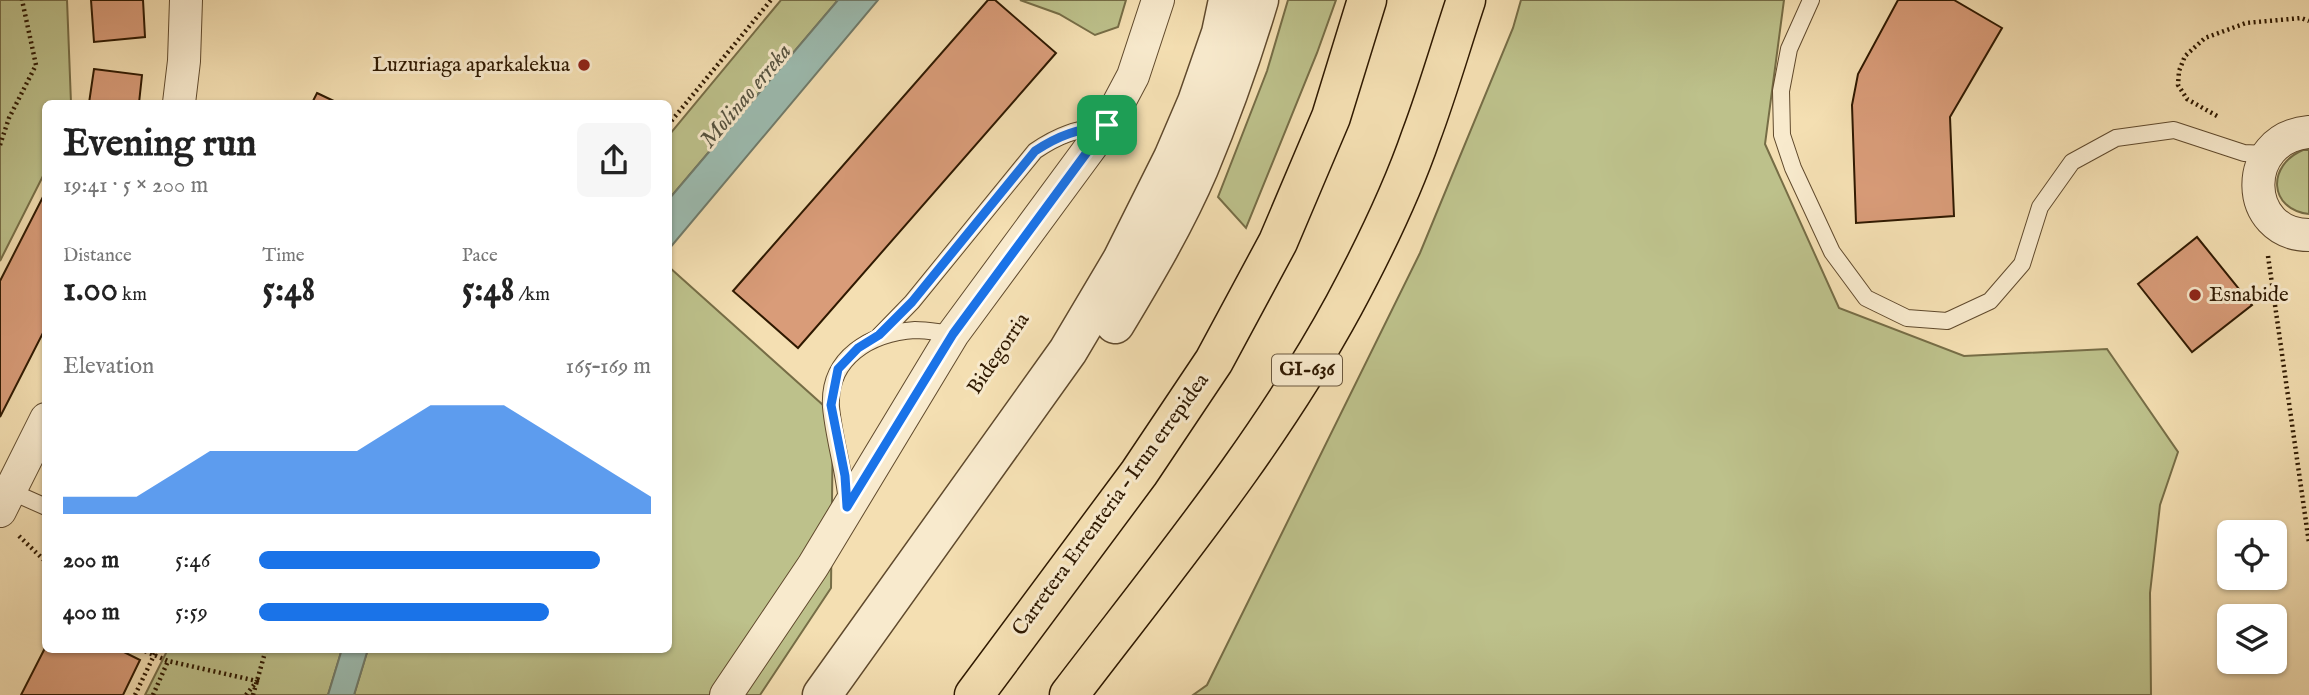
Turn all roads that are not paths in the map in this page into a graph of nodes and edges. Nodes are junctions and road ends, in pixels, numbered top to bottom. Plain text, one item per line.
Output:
1 (186, 0) edge
2 (1158, 0) edge
3 (1228, 0) edge
4 (1259, 0) edge
5 (1367, 0) edge
6 (1466, 0) edge
7 (1811, 0) edge
8 (179, 100) edge
9 (1107, 125) junction
10 (2309, 132) edge
11 (2266, 154) junction
12 (2309, 235) edge
13 (953, 334) junction
14 (879, 335) junction
15 (42, 429) edge
16 (847, 507) junction
17 (42, 508) edge
18 (7, 512) edge
19 (726, 695) edge
20 (822, 695) edge
21 (854, 695) edge
22 (974, 695) edge
23 (1069, 695) edge

1 - 8 street
2 - 9 street
3 - 20 street
4 - 21 street
5 - 22 main road, Carretera Errenteria – Irun errepidea
6 - 23 main road, GI-636
7 - 11 lane
9 - 13 street
9 - 14 lane
10 - 11 street
11 - 12 street
13 - 14 lane
13 - 16 street
14 - 16 lane
15 - 18 street
16 - 19 street
17 - 18 lane

